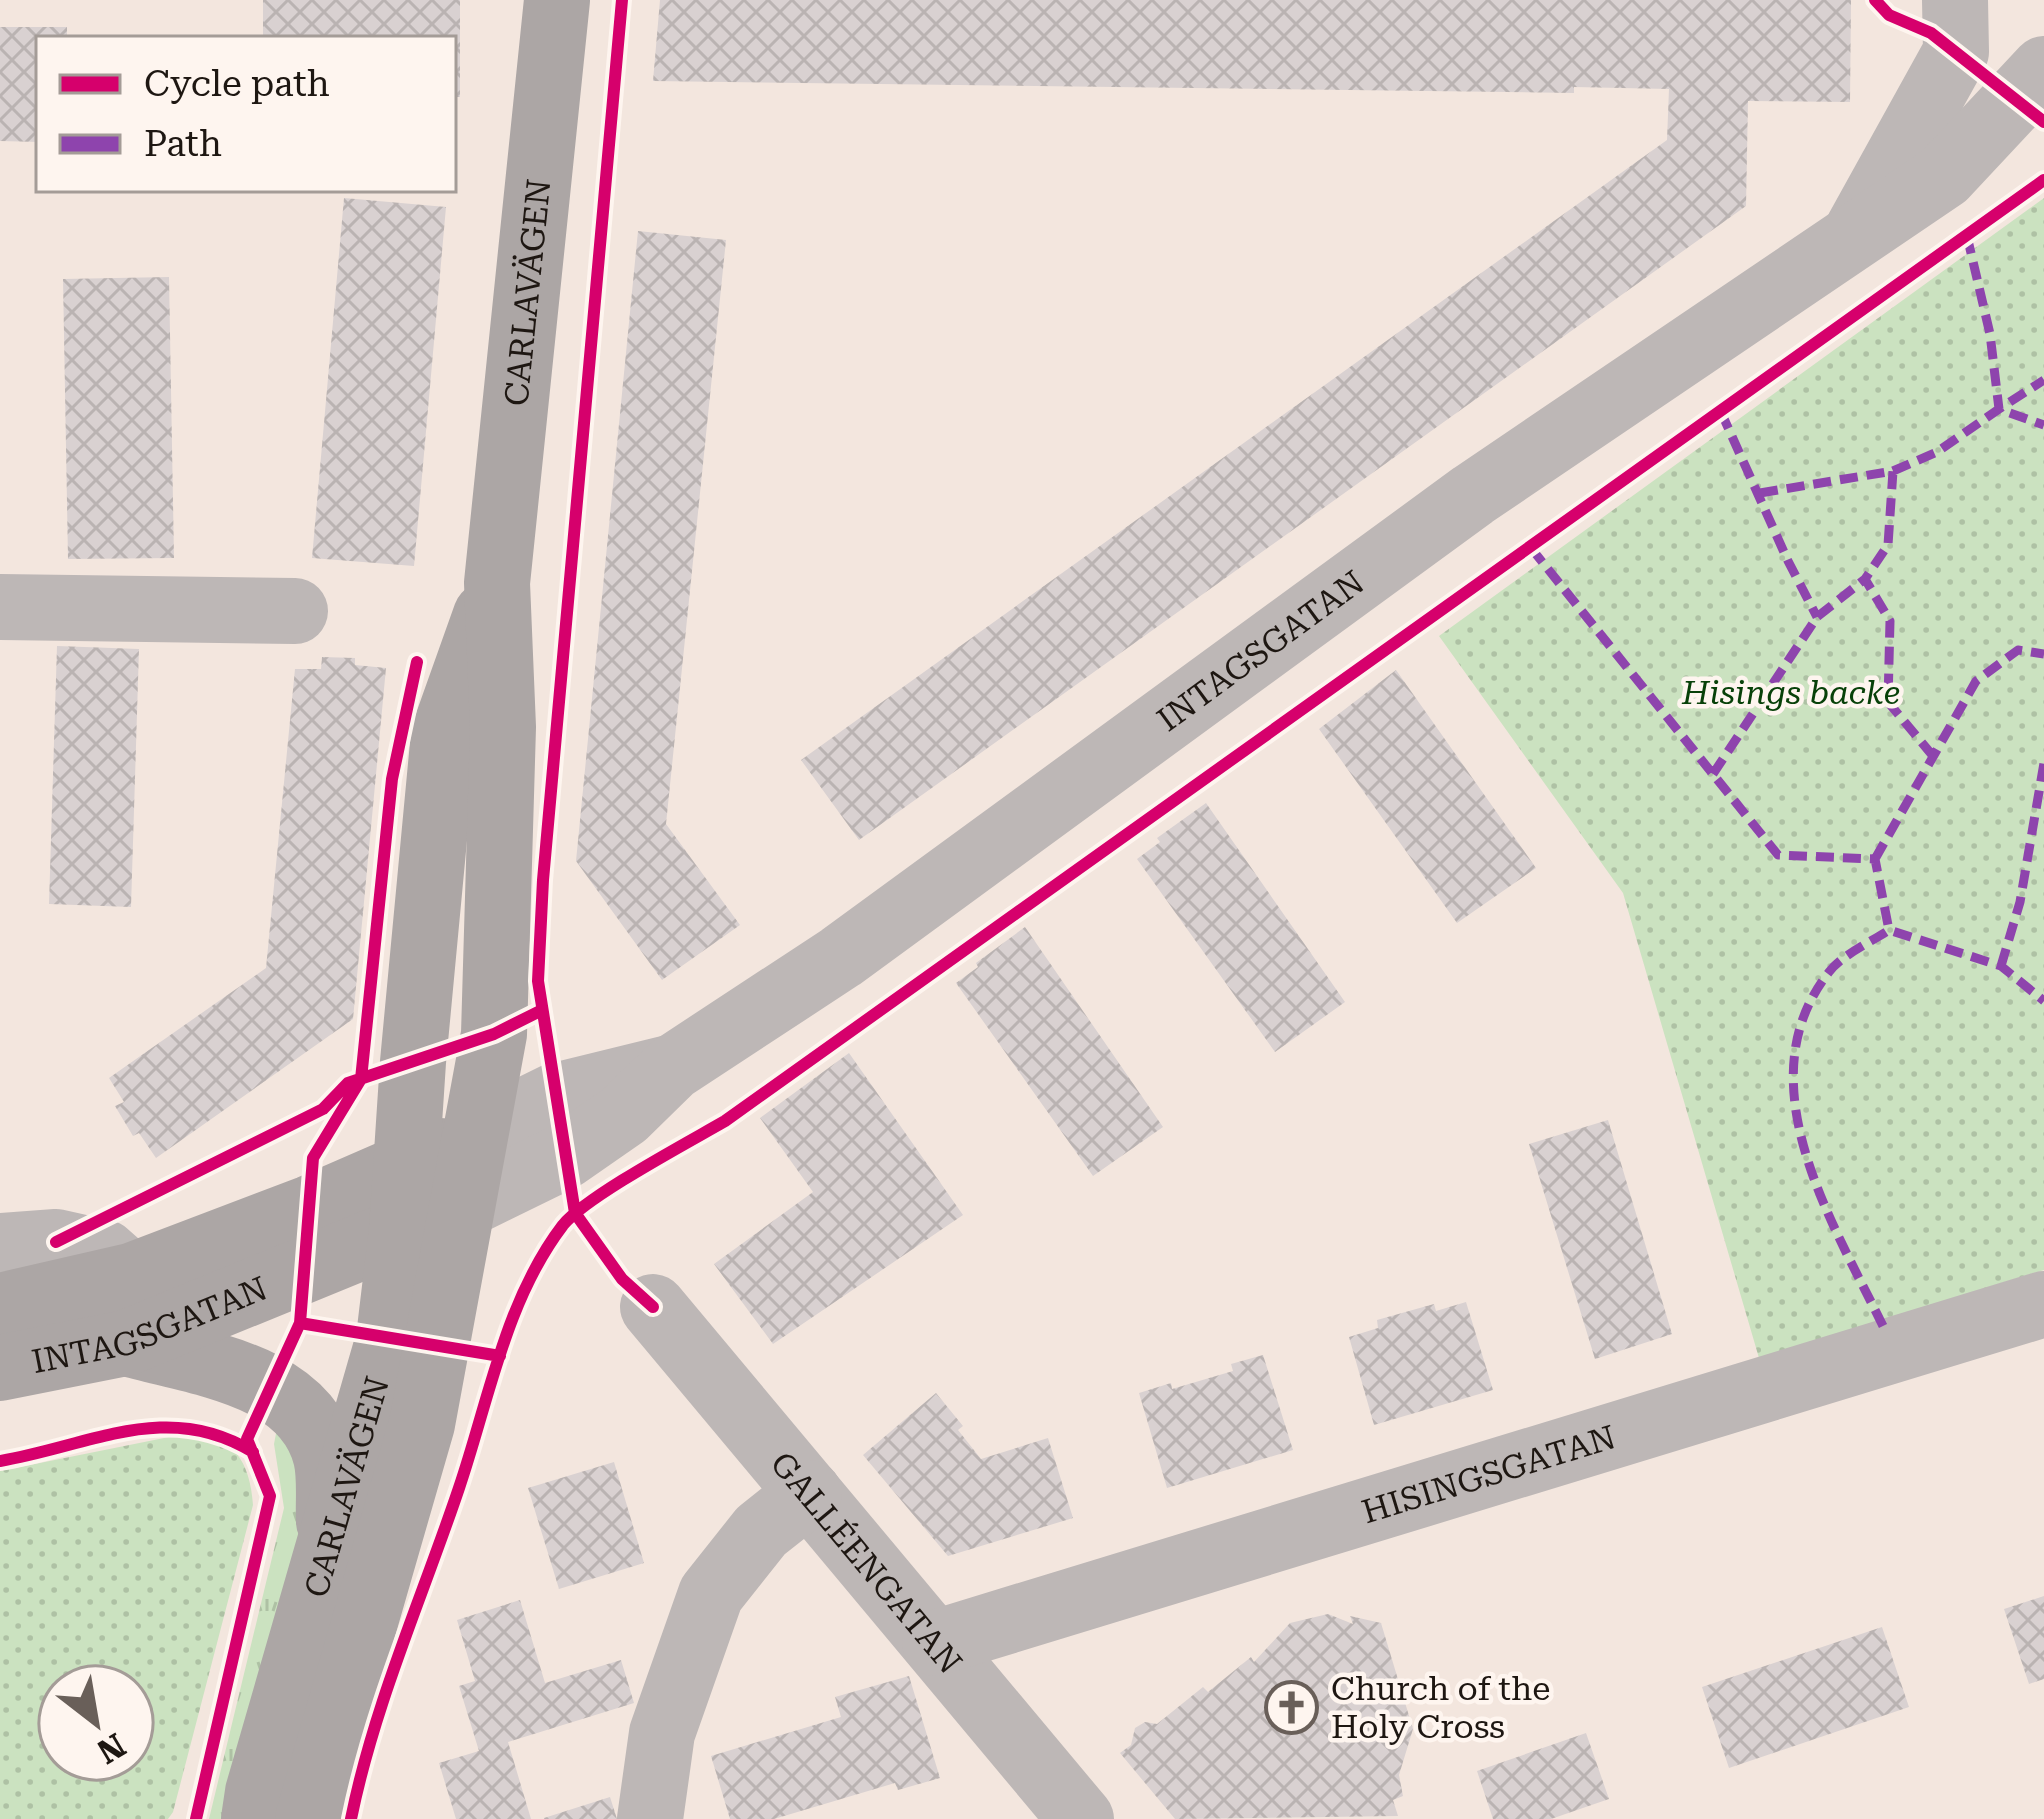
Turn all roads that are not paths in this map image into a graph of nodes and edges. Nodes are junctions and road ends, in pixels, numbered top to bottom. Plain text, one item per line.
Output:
1 (557, 0) edge
2 (1955, 0) edge
3 (1967, 0) edge
4 (2044, 47) edge
5 (2044, 69) edge
6 (1853, 237) junction
7 (497, 584) junction
8 (0, 607) edge
9 (295, 611) dead end
10 (672, 1068) junction
11 (477, 1134) junction
12 (405, 1198) junction
13 (465, 1205) junction
14 (0, 1246) edge
15 (131, 1276) junction
16 (2044, 1304) edge
17 (0, 1306) edge
18 (653, 1306) dead end
19 (126, 1343) junction
20 (0, 1368) edge
21 (809, 1493) junction
22 (331, 1550) junction
23 (934, 1643) junction
24 (254, 1819) edge
25 (308, 1819) edge
26 (650, 1819) edge
27 (1081, 1819) edge

1 - 7 main road, CARLAVÄGEN
2 - 6 street, INTAGSGATAN
3 - 4 street
5 - 6 street, INTAGSGATAN
6 - 10 street, INTAGSGATAN
7 - 11 main road, CARLAVÄGEN
7 - 12 main road, CARLAVÄGEN
8 - 9 street
10 - 11 street, INTAGSGATAN
10 - 13 street, INTAGSGATAN
11 - 12 main road, INTAGSGATAN
11 - 13 main road, CARLAVÄGEN
12 - 13 main road, INTAGSGATAN
12 - 15 main road, INTAGSGATAN
12 - 19 main road, INTAGSGATAN
12 - 22 main road, CARLAVÄGEN
13 - 25 main road, CARLAVÄGEN
14 - 15 street, INTAGSGATAN
15 - 17 main road, INTAGSGATAN
16 - 23 street, HISINGSGATAN
18 - 21 street, GALLÉENGATAN
19 - 20 main road, INTAGSGATAN
19 - 22 main road
21 - 23 street, GALLÉENGATAN
21 - 26 street
22 - 24 main road, CARLAVÄGEN
23 - 27 street, GALLÉENGATAN

